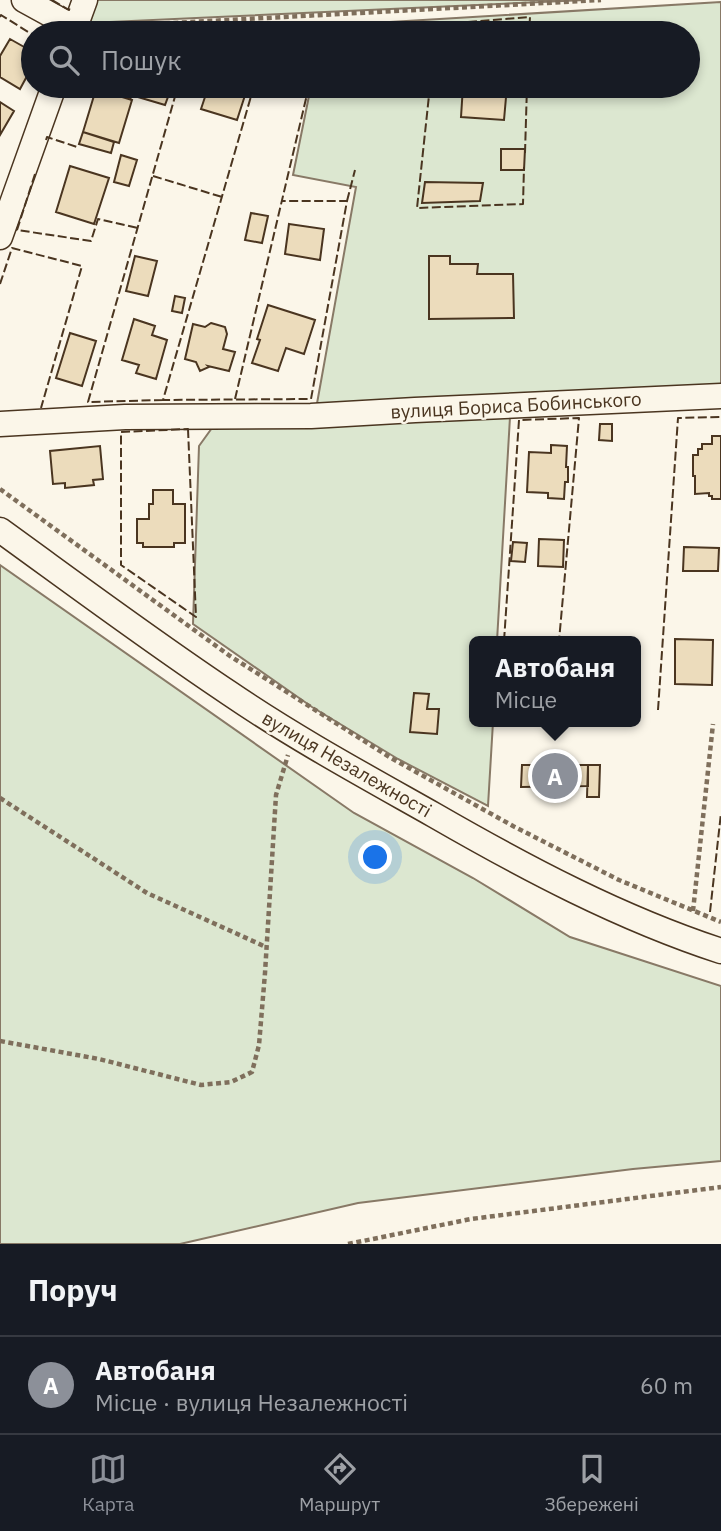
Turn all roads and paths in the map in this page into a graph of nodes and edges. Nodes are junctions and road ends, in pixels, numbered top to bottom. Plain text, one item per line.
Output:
1 (24, 0) edge
2 (85, 0) edge
3 (601, 0) edge
4 (58, 21) edge
5 (78, 21) edge
6 (244, 21) edge
7 (50, 98) edge
8 (0, 237) edge
9 (721, 396) edge
10 (0, 424) edge
11 (0, 489) edge
12 (0, 530) edge
13 (713, 724) dead end
14 (296, 736) junction
15 (0, 798) edge
16 (692, 911) junction
17 (721, 922) edge
18 (689, 940) junction
19 (266, 947) junction
20 (721, 951) edge
21 (0, 1041) edge
22 (721, 1187) edge
23 (348, 1244) edge

1 - 4 street
2 - 5 street
3 - 6 path
7 - 8 street
9 - 10 street, вулиця Бориса Бобинського
11 - 16 path
12 - 14 street, вулиця Незалежності
13 - 16 path
14 - 18 street, вулиця Незалежності
14 - 19 path
15 - 19 path
16 - 17 path
16 - 18 path
18 - 20 street, вулиця Незалежності
19 - 21 path
22 - 23 path

